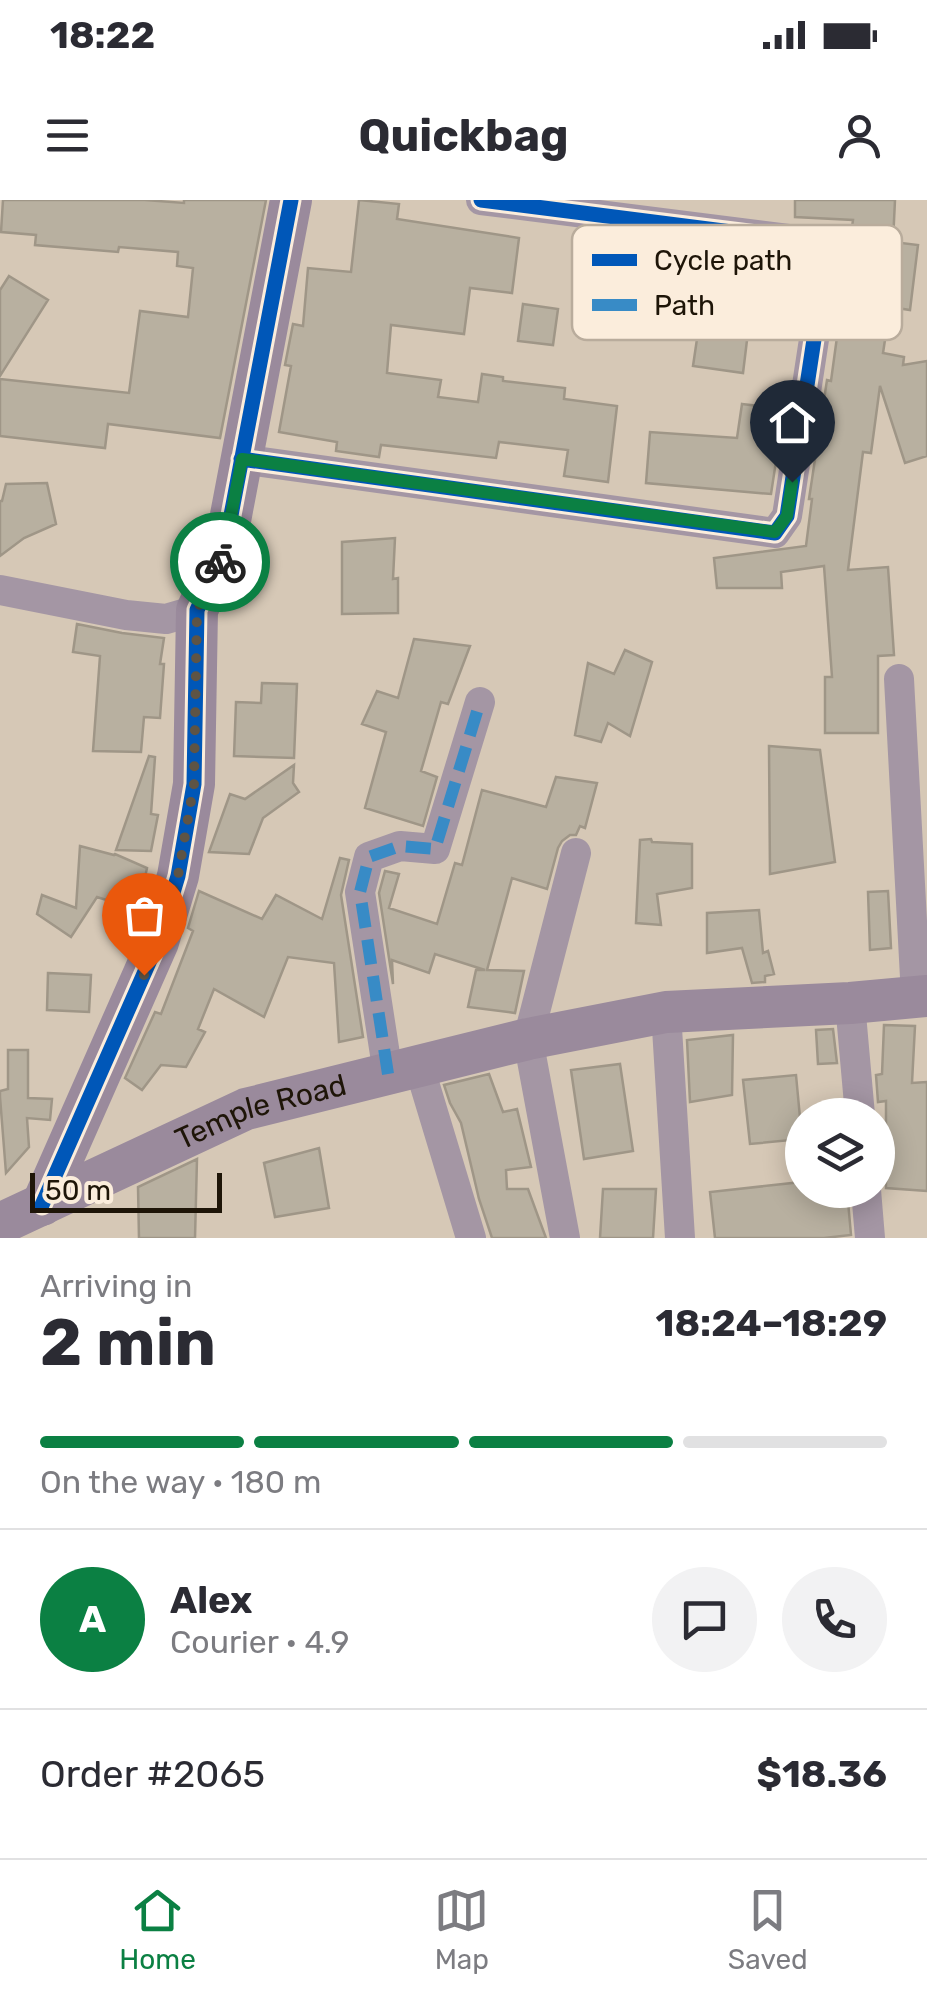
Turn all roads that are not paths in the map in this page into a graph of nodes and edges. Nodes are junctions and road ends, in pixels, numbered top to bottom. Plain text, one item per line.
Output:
1 (291, 200) edge
2 (481, 200) edge
3 (678, 225) edge
4 (814, 340) edge
5 (242, 459) junction
6 (0, 590) edge
7 (197, 610) junction
8 (899, 679) dead end
9 (480, 702) dead end
10 (576, 853) dead end
11 (922, 996) edge
12 (850, 1004) junction
13 (666, 1012) junction
14 (528, 1039) junction
15 (403, 1070) junction
16 (858, 1098) edge
17 (868, 1208) edge
18 (20, 1221) edge
19 (471, 1238) edge
20 (564, 1238) edge
21 (680, 1238) edge
22 (870, 1238) edge

1 - 5 street
2 - 3 street
4 - 5 street
5 - 7 street
6 - 7 street
7 - 18 street
8 - 11 street
9 - 15 street
10 - 14 street
11 - 12 street, Temple Road
12 - 13 street, Temple Road
12 - 16 street
13 - 14 street, Temple Road
13 - 21 street
14 - 15 street, Temple Road
14 - 20 street
15 - 18 street, Temple Road
15 - 19 street
17 - 22 street

